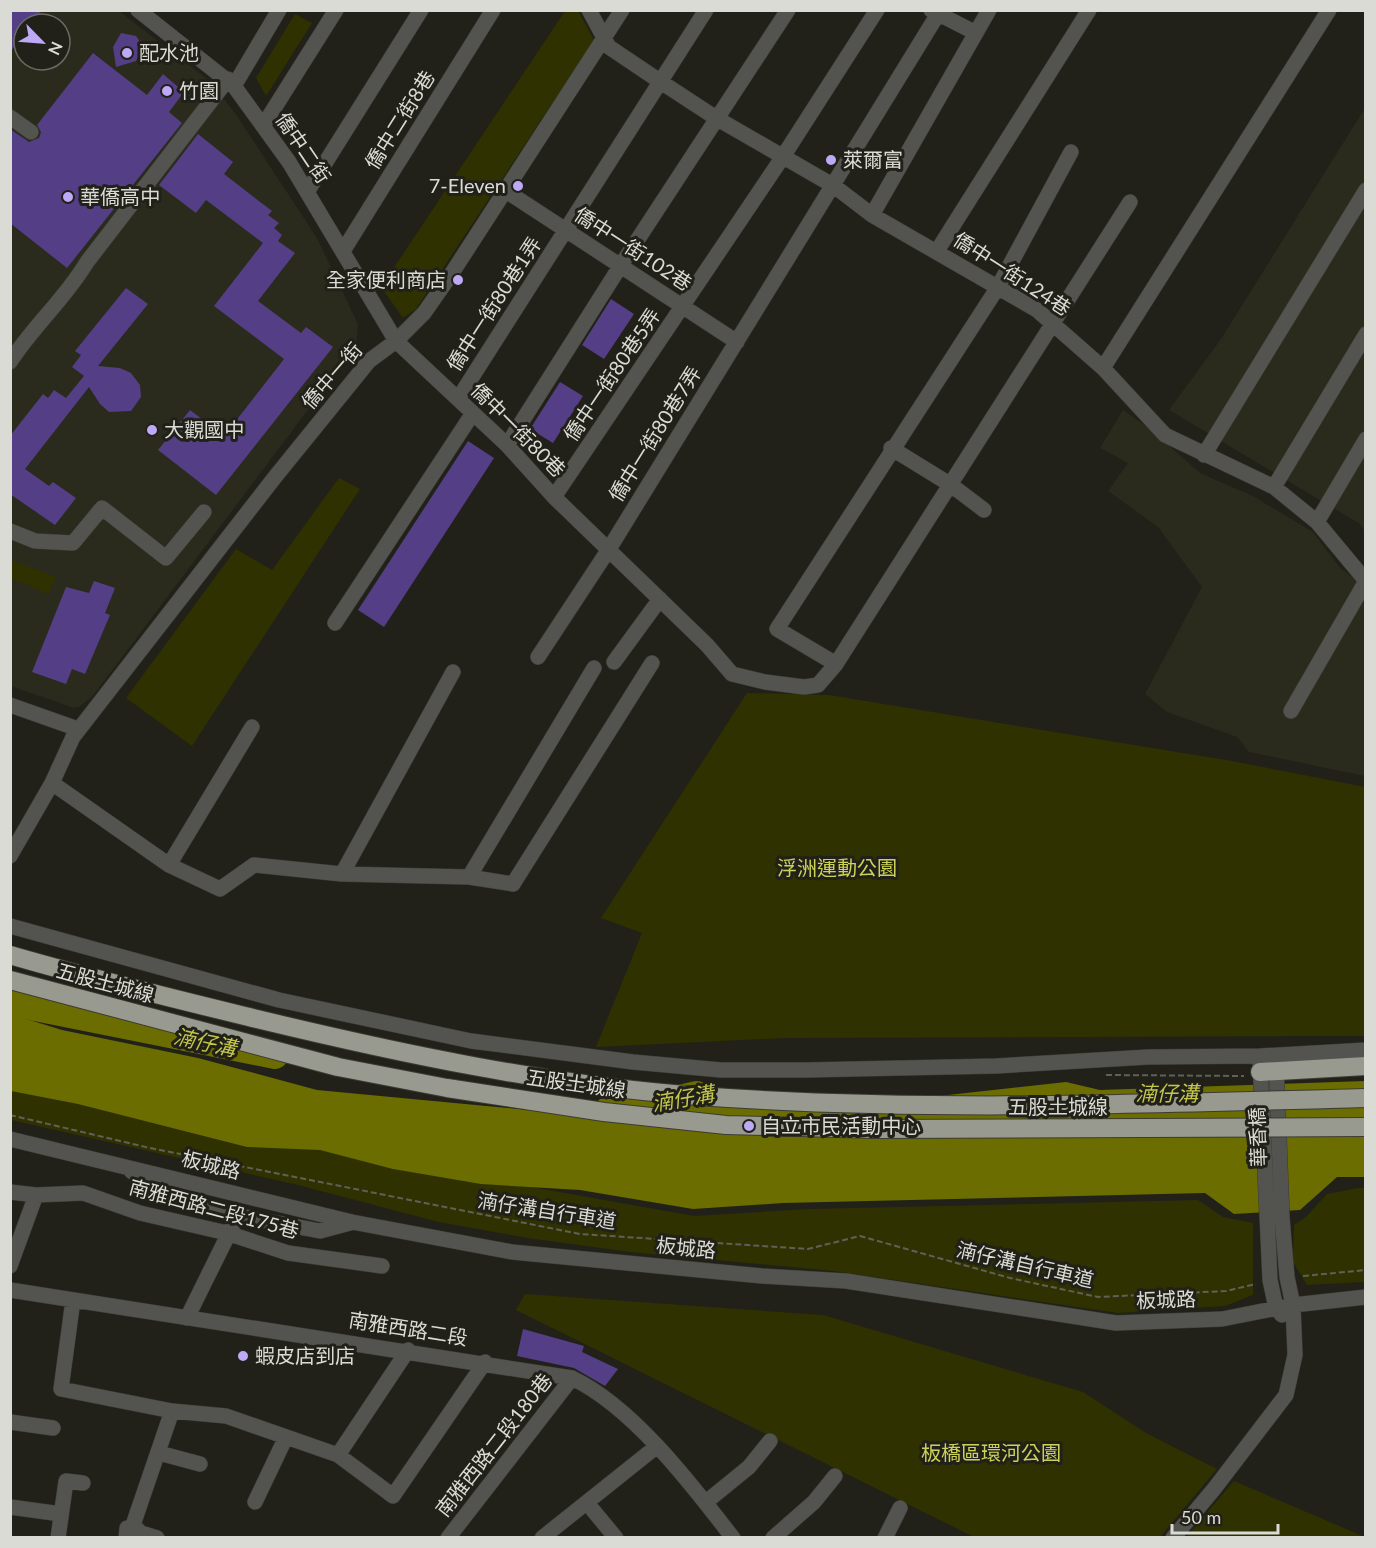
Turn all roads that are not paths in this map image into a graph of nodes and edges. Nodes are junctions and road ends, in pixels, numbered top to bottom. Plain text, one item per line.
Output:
1 (138, 10) edge
2 (279, 10) edge
3 (336, 10) edge
4 (421, 10) edge
5 (493, 10) edge
6 (589, 10) edge
7 (622, 10) edge
8 (706, 10) edge
9 (789, 10) edge
10 (877, 10) edge
11 (989, 10) edge
12 (1089, 10) edge
13 (1329, 10) edge
14 (935, 12) edge
15 (976, 33) junction
16 (604, 39) junction
17 (231, 82) junction
18 (661, 82) junction
19 (10, 117) edge
20 (716, 118) junction
21 (263, 126) junction
22 (31, 132) dead end
23 (1071, 152) dead end
24 (784, 155) junction
25 (834, 186) junction
26 (1365, 190) edge
27 (506, 191) junction
28 (308, 192) junction
29 (1130, 202) dead end
30 (872, 215) junction
31 (567, 230) junction
32 (937, 250) junction
33 (343, 251) junction
34 (621, 265) junction
35 (998, 287) junction
36 (684, 307) junction
37 (1054, 323) junction
38 (1365, 334) edge
39 (396, 341) junction
40 (737, 342) junction
41 (10, 362) edge
42 (1103, 368) junction
43 (458, 399) junction
44 (472, 413) junction
45 (1365, 439) edge
46 (507, 445) junction
47 (891, 448) junction
48 (1204, 455) junction
49 (951, 484) junction
50 (1275, 487) junction
51 (554, 497) junction
52 (984, 510) dead end
53 (204, 512) dead end
54 (1317, 522) junction
55 (10, 531) edge
56 (609, 549) junction
57 (1365, 581) edge
58 (660, 599) junction
59 (335, 622) dead end
60 (538, 657) dead end
61 (614, 662) dead end
62 (652, 663) dead end
63 (836, 664) junction
64 (594, 668) dead end
65 (453, 672) dead end
66 (10, 705) edge
67 (1291, 711) dead end
68 (252, 727) dead end
69 (78, 729) junction
70 (52, 783) junction
71 (10, 856) edge
72 (169, 865) junction
73 (342, 874) junction
74 (469, 877) junction
75 (10, 926) edge
76 (10, 955) edge
77 (10, 980) edge
78 (1365, 1050) edge
79 (1365, 1066) edge
80 (1271, 1068) junction
81 (1365, 1073) edge
82 (1365, 1098) edge
83 (1365, 1126) edge
84 (10, 1139) edge
85 (122, 1165) junction
86 (10, 1192) edge
87 (36, 1195) junction
88 (240, 1216) junction
89 (352, 1222) junction
90 (227, 1233) junction
91 (10, 1266) edge
92 (382, 1266) dead end
93 (10, 1290) edge
94 (1365, 1297) edge
95 (73, 1300) junction
96 (1293, 1305) junction
97 (1276, 1308) junction
98 (187, 1318) junction
99 (1293, 1329) junction
100 (408, 1350) junction
101 (485, 1362) junction
102 (573, 1378) junction
103 (172, 1411) junction
104 (10, 1422) edge
105 (53, 1428) dead end
106 (286, 1437) junction
107 (770, 1441) dead end
108 (656, 1447) junction
109 (159, 1453) junction
110 (338, 1455) junction
111 (200, 1464) dead end
112 (835, 1476) dead end
113 (83, 1483) dead end
114 (255, 1502) dead end
115 (706, 1502) junction
116 (587, 1503) junction
117 (10, 1507) edge
118 (900, 1508) dead end
119 (62, 1514) junction
120 (141, 1533) junction
121 (58, 1538) edge
122 (126, 1538) edge
123 (157, 1538) edge
124 (448, 1538) edge
125 (542, 1538) edge
126 (616, 1538) edge
127 (733, 1538) edge
128 (773, 1538) edge
129 (885, 1538) edge
130 (1173, 1538) edge

1 - 17 street, 僑中二街
2 - 17 street
3 - 21 street
4 - 28 street
5 - 33 street, 僑中二街8巷
6 - 16 street
7 - 16 street, 僑中一街
8 - 18 street, 僑中一街80巷1弄
9 - 20 street
10 - 24 street, 僑中一街80巷5弄
11 - 15 street
12 - 32 street
13 - 42 street
14 - 15 street
14 - 25 street, 僑中一街80巷7弄
15 - 30 street
16 - 18 street, 僑中一街124巷
16 - 27 street, 僑中一街
17 - 21 street, 僑中二街
17 - 41 street
18 - 20 street, 僑中一街124巷
18 - 31 street, 僑中一街80巷1弄
19 - 22 street
20 - 24 street, 僑中一街124巷
20 - 34 street
21 - 28 street, 僑中二街
23 - 35 street
24 - 25 street, 僑中一街124巷
24 - 36 street, 僑中一街80巷5弄
25 - 30 street, 僑中一街124巷
25 - 40 street, 僑中一街80巷7弄
26 - 48 street
27 - 31 street, 僑中一街102巷
27 - 39 street, 僑中一街
28 - 33 street, 僑中二街
29 - 37 street, 僑中一街80巷
30 - 32 street, 僑中一街124巷
31 - 34 street, 僑中一街102巷
31 - 43 street, 僑中一街80巷1弄
32 - 35 street, 僑中一街124巷
33 - 39 street, 僑中二街
34 - 36 street, 僑中一街102巷
34 - 46 street
35 - 37 street, 僑中一街124巷
35 - 47 street
36 - 40 street, 僑中一街102巷
36 - 51 street, 僑中一街80巷5弄
37 - 42 street, 僑中一街124巷
37 - 49 street, 僑中一街80巷
38 - 50 street
39 - 43 street, 僑中一街80巷
39 - 69 street, 僑中一街
40 - 56 street, 僑中一街80巷7弄
42 - 48 street, 僑中一街124巷
43 - 44 street, 僑中一街80巷
44 - 46 street, 僑中一街80巷
44 - 59 street
45 - 54 street
46 - 51 street, 僑中一街80巷
47 - 49 street
47 - 63 street
48 - 50 street, 僑中一街124巷
49 - 52 street
49 - 63 street, 僑中一街80巷
50 - 54 street, 僑中一街124巷
51 - 56 street, 僑中一街80巷
53 - 55 street
54 - 57 street, 僑中一街124巷
56 - 58 street, 僑中一街80巷
56 - 60 street, 僑中一街80巷7弄
57 - 67 street
58 - 61 street
58 - 63 street, 僑中一街80巷
62 - 74 street
64 - 74 street
65 - 73 street
66 - 69 street
68 - 72 street
69 - 70 street, 僑中一街
70 - 71 street, 僑中一街
70 - 72 street
72 - 73 street
73 - 74 street
75 - 80 street
76 - 82 highway, 五股土城線, bridge
77 - 83 highway, 五股土城線, bridge
78 - 80 street
79 - 80 highway
80 - 81 street
80 - 96 street, 華香橋, bridge
80 - 97 street, 華香橋, bridge
84 - 85 street, 板城路
85 - 88 street
85 - 89 street, 板城路
86 - 87 street, 南雅西路二段175巷
87 - 90 street, 南雅西路二段175巷
87 - 91 street
88 - 89 street
88 - 90 street
89 - 97 street, 板城路
90 - 92 street, 南雅西路二段175巷
90 - 98 street
93 - 95 street, 南雅西路二段
94 - 96 street, 板城路
95 - 98 street, 南雅西路二段
95 - 103 street
96 - 97 street, 板城路
96 - 99 street, 華香橋
97 - 99 street
98 - 100 street, 南雅西路二段
99 - 130 street, 華香橋
100 - 101 street, 南雅西路二段
100 - 110 street
101 - 102 street, 南雅西路二段
101 - 110 street
102 - 108 street, 南雅西路二段
102 - 124 street, 南雅西路二段180巷
103 - 106 street
103 - 109 street
104 - 105 street
106 - 110 street
106 - 114 street
107 - 115 street
108 - 115 street, 南雅西路二段
108 - 116 street
109 - 111 street
109 - 120 street
112 - 128 street
113 - 119 street
115 - 127 street, 南雅西路二段
116 - 125 street
116 - 126 street
117 - 119 street
118 - 129 street
119 - 121 street
120 - 122 street
120 - 123 street

